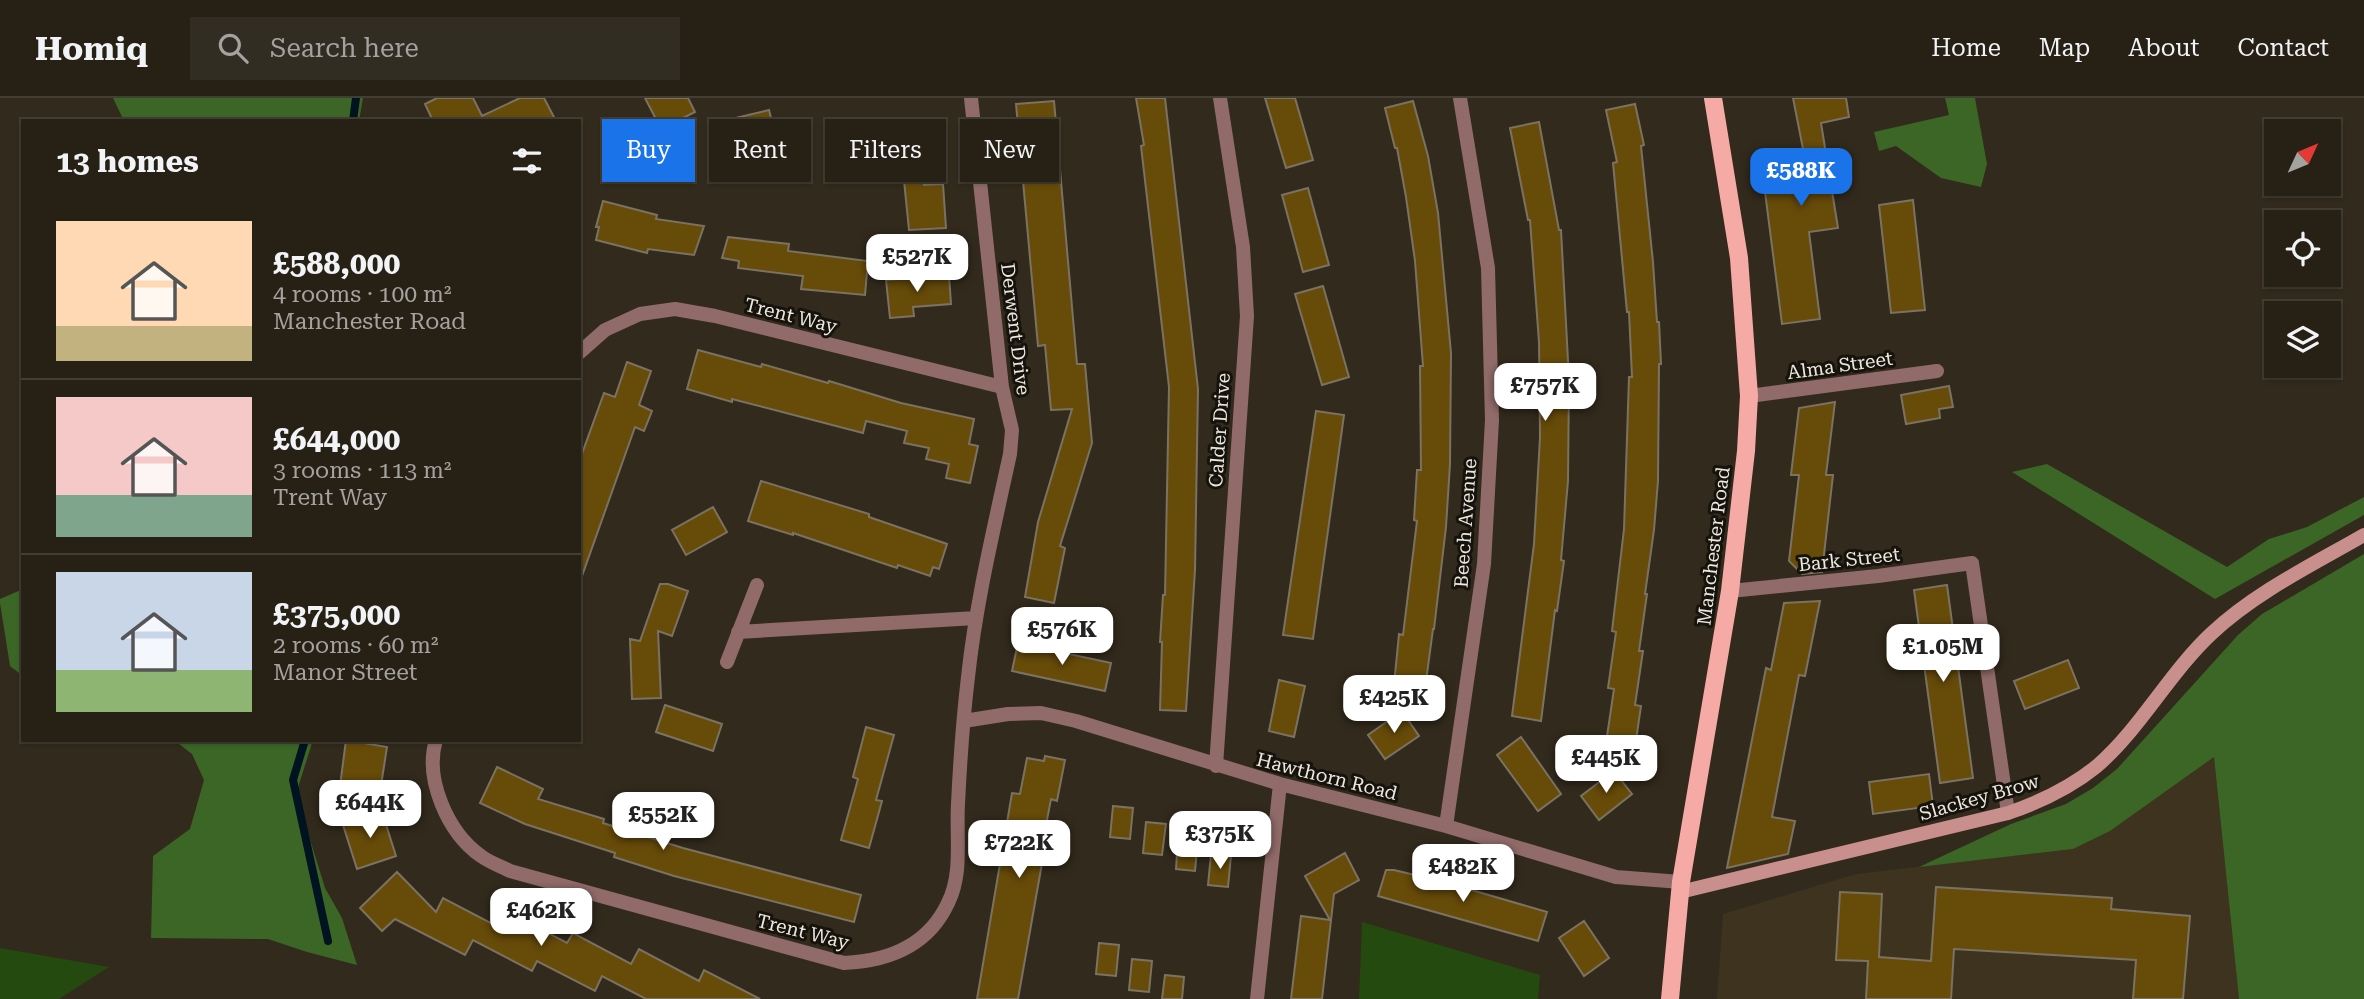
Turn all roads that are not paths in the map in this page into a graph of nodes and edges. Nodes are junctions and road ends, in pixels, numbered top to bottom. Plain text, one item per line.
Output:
1 (971, 98) edge
2 (1220, 98) edge
3 (1460, 98) edge
4 (1713, 98) edge
5 (581, 351) edge
6 (1937, 371) dead end
7 (1002, 387) junction
8 (1749, 396) junction
9 (996, 521) joint
10 (2364, 535) edge
11 (757, 585) dead end
12 (1730, 591) junction
13 (976, 618) junction
14 (738, 632) junction
15 (727, 662) dead end
16 (964, 721) junction
17 (435, 742) edge
18 (1216, 766) junction
19 (1280, 784) junction
20 (2008, 813) junction
21 (1446, 826) junction
22 (1681, 887) junction
23 (1257, 999) edge
24 (1670, 999) edge

1 - 7 street, Derwent Drive
2 - 18 street, Calder Drive
3 - 21 street, Beech Avenue
4 - 8 main road, Manchester Road
5 - 7 street, Trent Way
6 - 8 street, Alma Street
7 - 9 street, Derwent Drive
8 - 12 main road, Manchester Road
9 - 13 street, Trent Way
10 - 20 street, Slackey Brow
11 - 14 street
12 - 20 street, Bark Street
12 - 22 main road, Manchester Road
13 - 14 street
13 - 16 street, Trent Way
14 - 15 street
16 - 17 street, Trent Way
16 - 18 street, Hawthorn Road
18 - 19 street, Hawthorn Road
19 - 21 street, Hawthorn Road
19 - 23 street
20 - 22 street, Slackey Brow
21 - 22 street, Hawthorn Road
22 - 24 main road, Manchester Road

